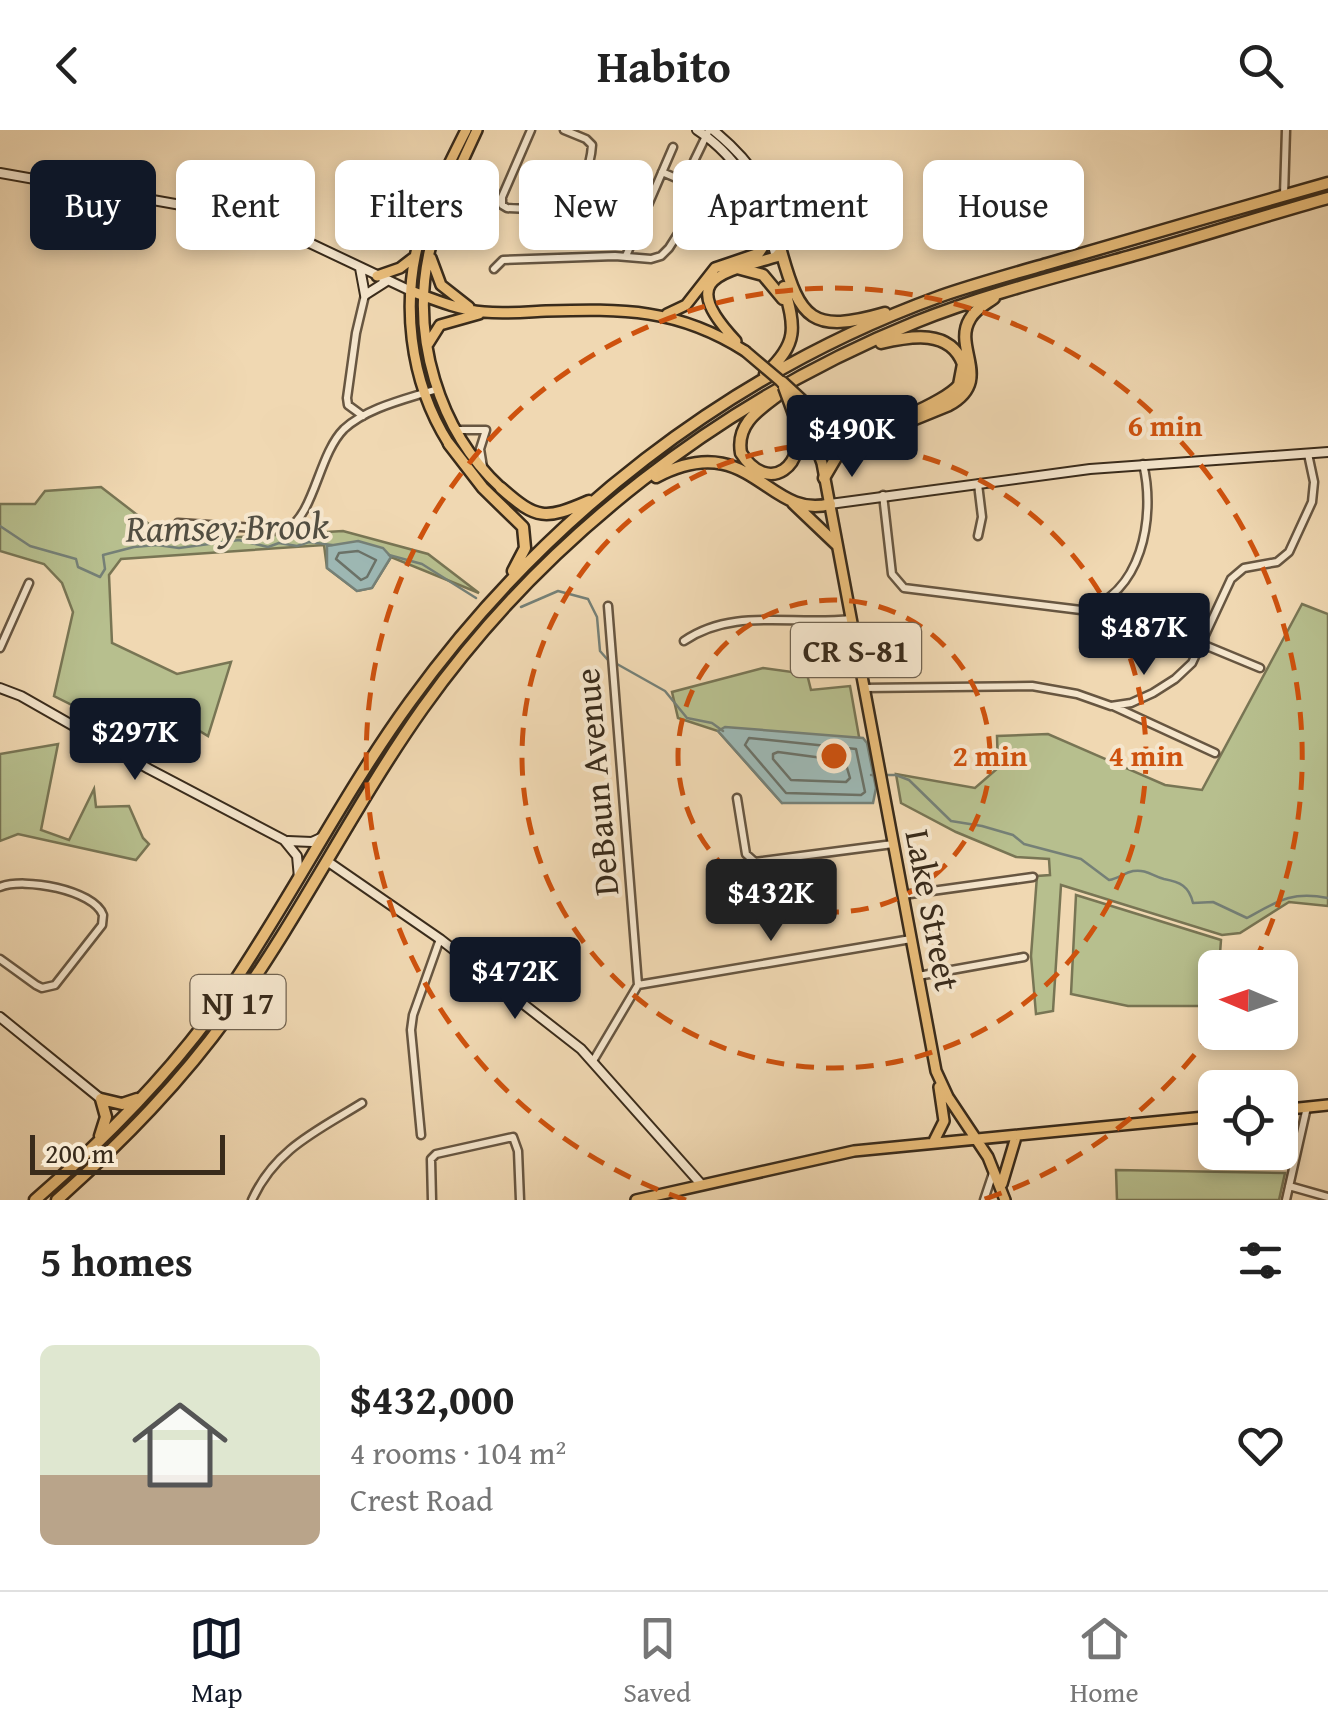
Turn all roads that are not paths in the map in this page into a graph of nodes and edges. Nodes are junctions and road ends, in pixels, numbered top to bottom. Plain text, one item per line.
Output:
1 (466, 130) edge
2 (477, 130) edge
3 (531, 130) edge
4 (564, 130) edge
5 (1286, 130) edge
6 (706, 131) edge
7 (585, 134) edge
8 (674, 148) dead end
9 (465, 160) edge
10 (695, 160) edge
11 (735, 160) edge
12 (662, 172) junction
13 (0, 174) edge
14 (673, 177) edge
15 (1328, 183) edge
16 (1284, 196) junction
17 (1328, 198) edge
18 (673, 238) edge
19 (430, 250) joint
20 (761, 250) edge
21 (777, 250) edge
22 (778, 250) edge
23 (779, 254) junction
24 (415, 256) junction
25 (626, 256) junction
26 (360, 268) junction
27 (737, 268) junction
28 (494, 269) dead end
29 (382, 278) junction
30 (411, 291) junction
31 (1002, 292) junction
32 (365, 294) junction
33 (424, 296) junction
34 (939, 297) junction
35 (481, 312) junction
36 (790, 312) junction
37 (664, 315) junction
38 (427, 347) junction
39 (744, 350) junction
40 (852, 350) junction
41 (810, 372) junction
42 (782, 382) junction
43 (438, 389) junction
44 (745, 392) junction
45 (425, 393) junction
46 (803, 412) junction
47 (363, 416) junction
48 (456, 430) junction
49 (449, 444) joint
50 (1328, 452) edge
51 (1308, 454) junction
52 (1143, 464) junction
53 (483, 468) junction
54 (824, 478) junction
55 (978, 483) junction
56 (502, 488) joint
57 (628, 492) junction
58 (786, 495) junction
59 (883, 495) junction
60 (599, 496) junction
61 (830, 504) junction
62 (178, 523) dead end
63 (978, 536) dead end
64 (836, 544) junction
65 (30, 583) dead end
66 (496, 596) junction
67 (608, 606) dead end
68 (850, 619) junction
69 (684, 641) dead end
70 (1202, 644) junction
71 (0, 648) edge
72 (1260, 668) dead end
73 (0, 688) edge
74 (863, 688) junction
75 (1112, 706) junction
76 (1214, 753) dead end
77 (738, 798) dead end
78 (325, 836) junction
79 (284, 840) junction
80 (893, 844) junction
81 (327, 861) junction
82 (1033, 876) dead end
83 (298, 880) junction
84 (0, 887) edge
85 (902, 895) junction
86 (440, 939) junction
87 (910, 940) junction
88 (1024, 956) dead end
89 (0, 959) edge
90 (918, 976) junction
91 (638, 985) junction
92 (0, 1017) edge
93 (593, 1061) junction
94 (938, 1080) junction
95 (146, 1093) junction
96 (101, 1099) junction
97 (362, 1103) dead end
98 (1328, 1105) edge
99 (1307, 1107) junction
100 (1298, 1108) edge
101 (1198, 1118) edge
102 (421, 1135) dead end
103 (1016, 1137) junction
104 (976, 1139) junction
105 (933, 1142) junction
106 (94, 1146) junction
107 (994, 1169) junction
108 (702, 1184) junction
109 (1289, 1186) junction
110 (1002, 1187) junction
111 (684, 1194) edge
112 (1328, 1197) edge
113 (35, 1200) edge
114 (57, 1200) edge
115 (252, 1200) edge
116 (432, 1200) edge
117 (520, 1200) edge
118 (636, 1200) edge
119 (984, 1200) edge
120 (1005, 1200) edge
121 (1286, 1200) edge

1 - 24 main road
2 - 9 main road
3 - 7 street
4 - 7 street
5 - 16 street
6 - 10 street
6 - 11 street
8 - 12 street
12 - 14 street
12 - 25 street
13 - 26 street
15 - 16 highway, NJ 17
16 - 34 highway, NJ 17
17 - 31 highway, NJ 17
18 - 25 street
19 - 33 main road
19 - 35 main road
20 - 37 main road
21 - 23 street
22 - 23 street
23 - 27 main road
23 - 34 highway
23 - 36 highway
24 - 29 main road
24 - 30 main road
25 - 28 street
26 - 29 street
26 - 32 street
27 - 36 highway
27 - 39 main road
29 - 30 street
29 - 32 street
30 - 33 main road
30 - 45 main road
31 - 40 highway, NJ 17
31 - 54 highway
32 - 47 street
33 - 35 main road
33 - 38 main road
34 - 44 highway, NJ 17
35 - 37 main road
35 - 38 main road
36 - 44 highway
37 - 39 main road
38 - 43 main road
39 - 42 main road, bridge
40 - 41 highway, NJ 17
40 - 46 highway
41 - 46 highway
41 - 57 highway, NJ 17
42 - 46 highway, bridge
42 - 46 highway, bridge
43 - 45 street
43 - 48 main road
44 - 60 highway, NJ 17
45 - 47 street
45 - 49 main road
46 - 54 main road, Lake Street
47 - 62 street
48 - 53 main road
48 - 53 street
49 - 66 highway
50 - 51 street
51 - 52 street
51 - 70 street
52 - 55 street
52 - 59 street
53 - 56 main road
54 - 61 main road, Lake Street
55 - 59 street
55 - 63 street
56 - 60 highway
57 - 58 highway
57 - 81 highway, NJ 17
58 - 61 highway
58 - 64 highway
59 - 61 street
60 - 66 highway, NJ 17
61 - 64 main road, Lake Street / CR S-81
64 - 68 main road, Lake Street / CR S-81
65 - 71 street
66 - 78 highway, NJ 17
67 - 91 street, DeBaun Avenue
68 - 69 street
68 - 74 main road, Lake Street / CR S-81
70 - 72 street
70 - 75 street
73 - 79 street
74 - 75 street
74 - 80 main road, Lake Street / CR S-81
75 - 76 street
77 - 80 street
78 - 79 street
78 - 83 highway, NJ 17
79 - 83 street
80 - 85 main road, Lake Street / CR S-81
81 - 86 street
81 - 114 highway, NJ 17
82 - 85 street
83 - 95 highway, NJ 17
84 - 89 street
85 - 87 main road, Lake Street / CR S-81
86 - 93 street
86 - 102 street
87 - 90 main road, Lake Street / CR S-81
87 - 91 street
88 - 90 street
90 - 94 main road, Lake Street / CR S-81
91 - 93 street
92 - 96 street
93 - 108 street
94 - 104 main road, Lake Street / CR S-81
94 - 105 main road
95 - 96 highway
95 - 106 highway, NJ 17
96 - 106 highway
97 - 115 street
98 - 99 main road
99 - 100 main road
99 - 109 street
101 - 103 main road
103 - 104 main road
103 - 110 main road
104 - 105 main road
104 - 107 main road, Lake Street
105 - 108 main road
106 - 113 highway, NJ 17
107 - 110 main road, Lake Street
107 - 119 street
108 - 111 main road
109 - 112 street
109 - 121 street
110 - 120 main road, Lake Street
111 - 118 main road
116 - 117 street

